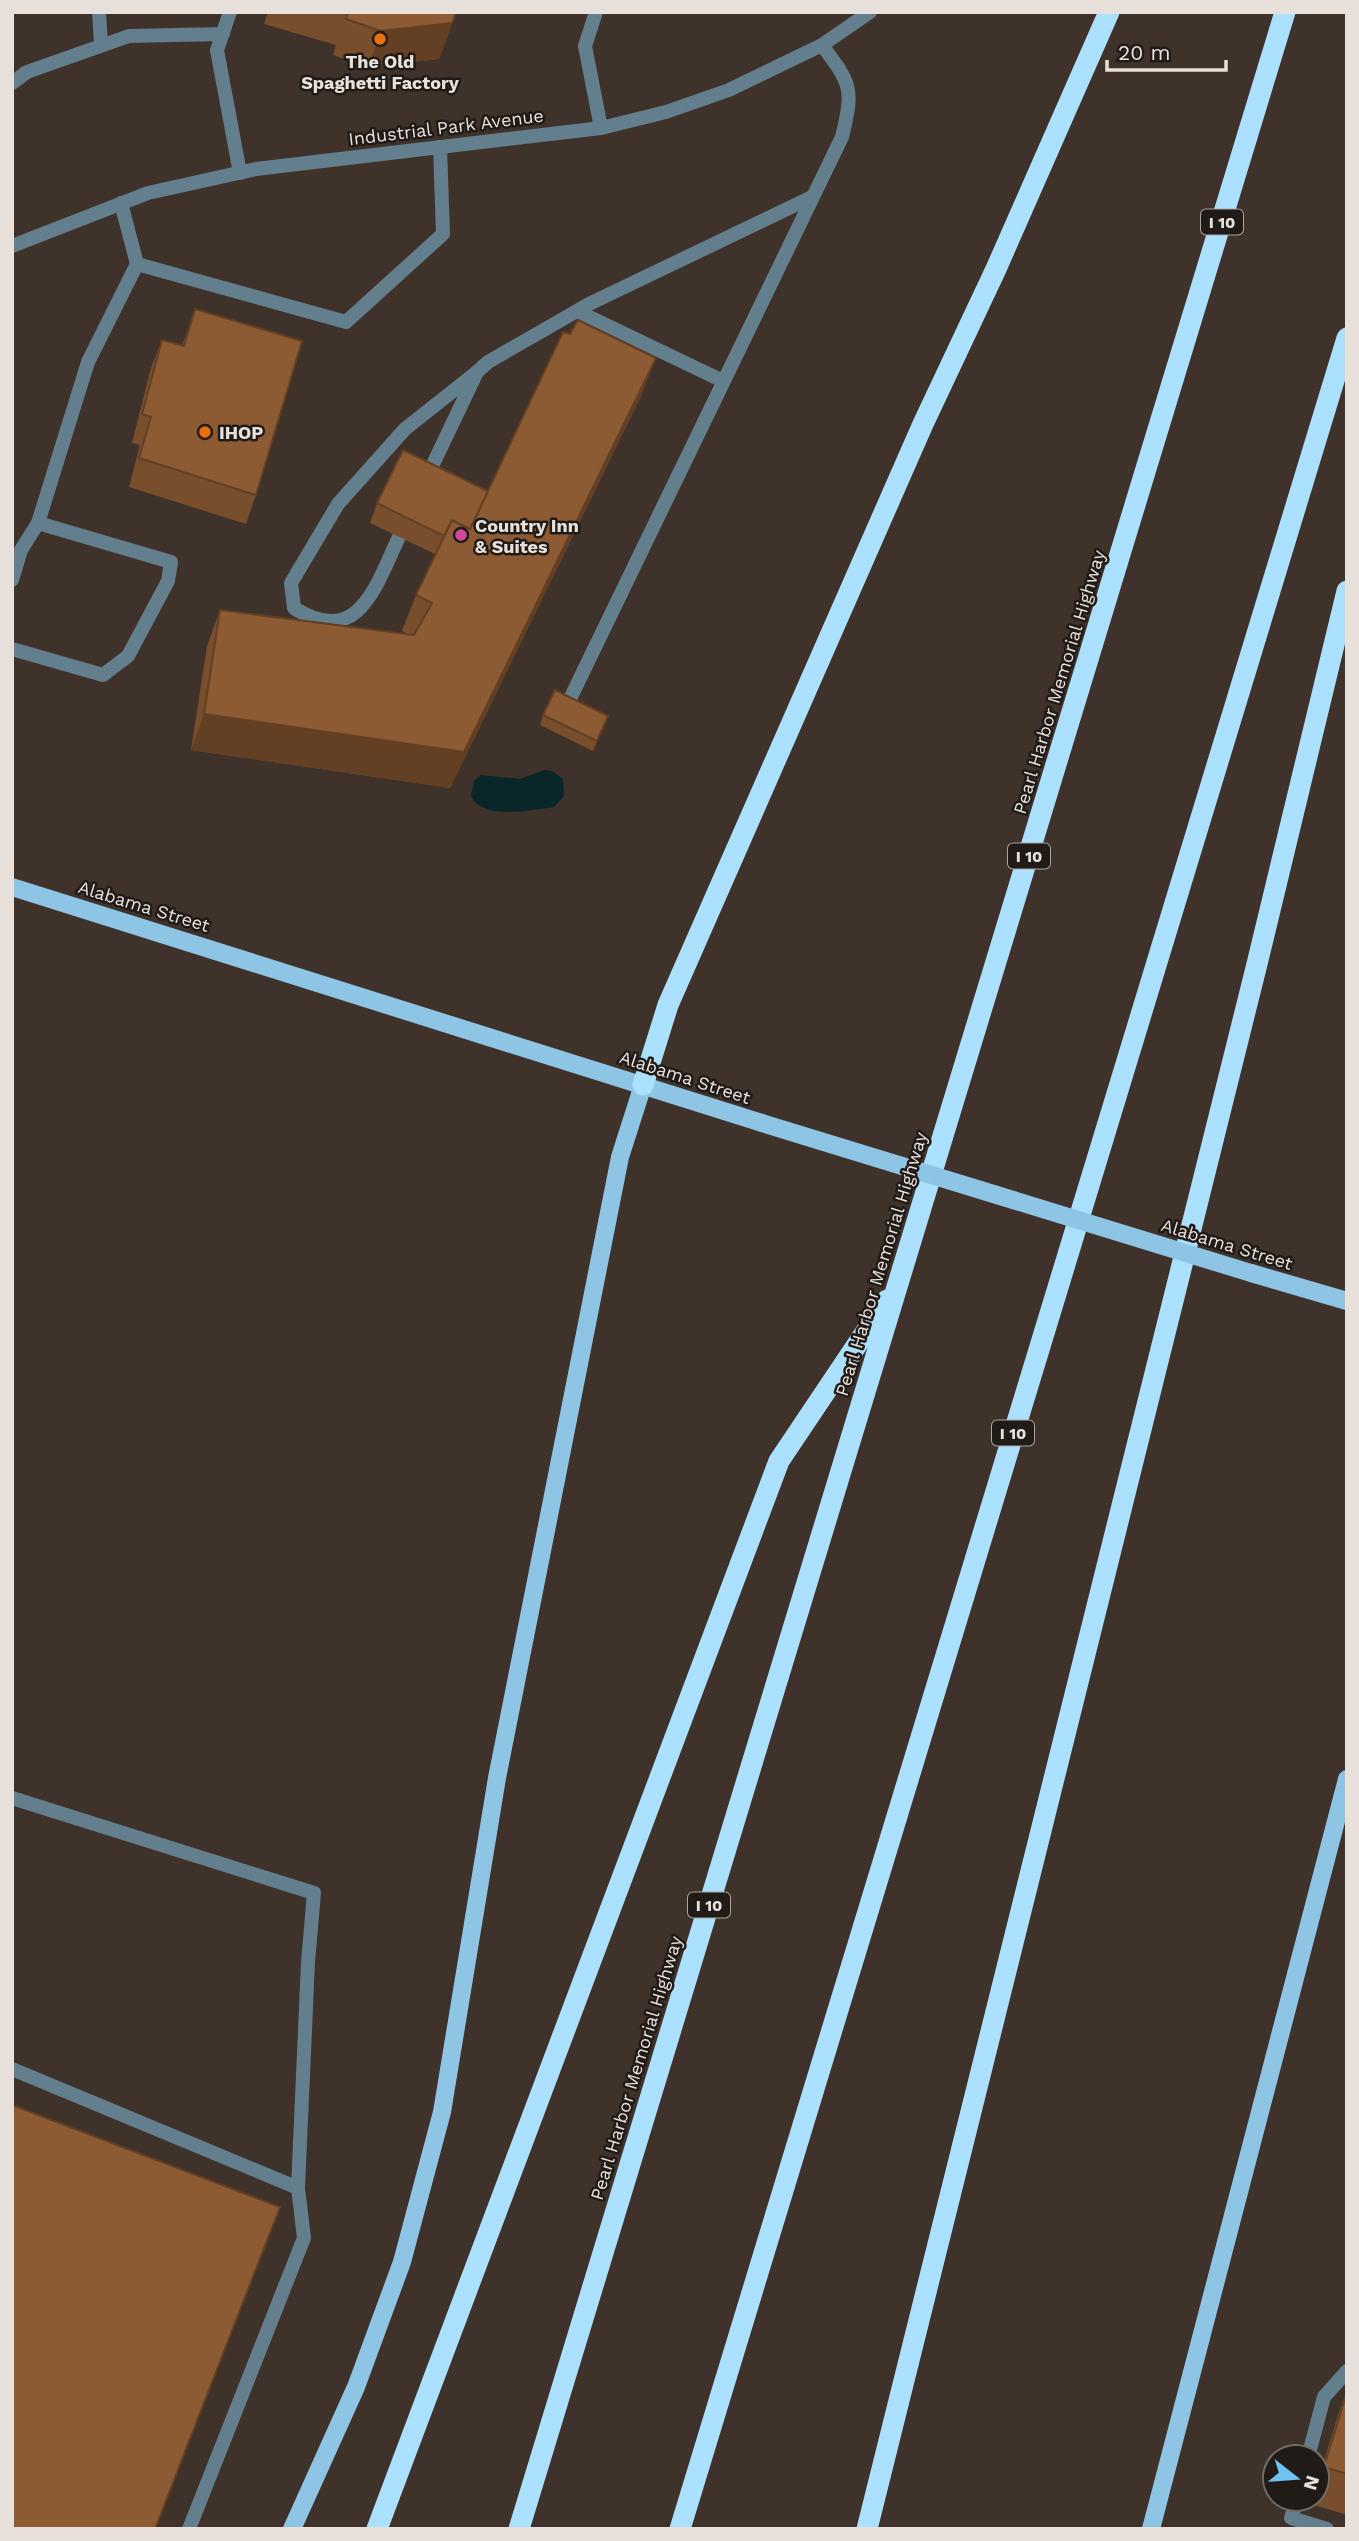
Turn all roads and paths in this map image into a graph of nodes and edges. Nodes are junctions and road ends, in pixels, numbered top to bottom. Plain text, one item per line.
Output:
1 (99, 12) edge
2 (230, 12) edge
3 (596, 12) edge
4 (870, 12) edge
5 (1109, 12) edge
6 (1285, 12) edge
7 (223, 34) junction
8 (101, 44) junction
9 (822, 44) junction
10 (14, 80) edge
11 (601, 128) junction
12 (440, 147) junction
13 (240, 173) junction
14 (812, 197) junction
15 (121, 203) junction
16 (12, 246) edge
17 (137, 264) junction
18 (577, 311) junction
19 (1347, 338) edge
20 (477, 372) junction
21 (723, 381) junction
22 (424, 482) edge
23 (38, 523) junction
24 (399, 537) dead end
25 (12, 580) edge
26 (1347, 591) edge
27 (12, 649) edge
28 (568, 703) edge
29 (12, 887) edge
30 (643, 1085) junction
31 (900, 1281) junction
32 (1347, 1301) edge
33 (1347, 1779) edge
34 (12, 1798) edge
35 (12, 2069) edge
36 (298, 2188) junction
37 (1347, 2371) edge
38 (1312, 2443) edge
39 (1293, 2513) edge
40 (189, 2529) edge
41 (292, 2529) edge
42 (377, 2529) edge
43 (519, 2529) edge
44 (680, 2529) edge
45 (867, 2529) edge
46 (1151, 2529) edge
47 (1326, 2529) edge

1 - 8 street
2 - 7 street
3 - 11 street
4 - 9 street, Industrial Park Avenue
5 - 30 highway
6 - 31 highway, Pearl Harbor Memorial Highway / I 10
7 - 8 street
7 - 13 street
8 - 10 street
9 - 11 street, Industrial Park Avenue
9 - 14 street
11 - 12 street, Industrial Park Avenue
12 - 13 street, Industrial Park Avenue
12 - 17 street
13 - 15 street, Industrial Park Avenue
14 - 18 street
14 - 21 street
15 - 16 street, Industrial Park Avenue
15 - 17 street
17 - 23 street
18 - 20 street
18 - 21 street
19 - 44 highway, I 10
20 - 22 street
20 - 24 street
21 - 28 street
23 - 25 street
23 - 27 street
26 - 45 highway
29 - 30 main road, Alabama Street
30 - 32 main road, Alabama Street, bridge
30 - 41 main road
31 - 42 highway
31 - 43 highway, Pearl Harbor Memorial Highway / I 10
33 - 46 main road
34 - 36 street
35 - 36 street
36 - 40 street
37 - 38 street
39 - 47 street

